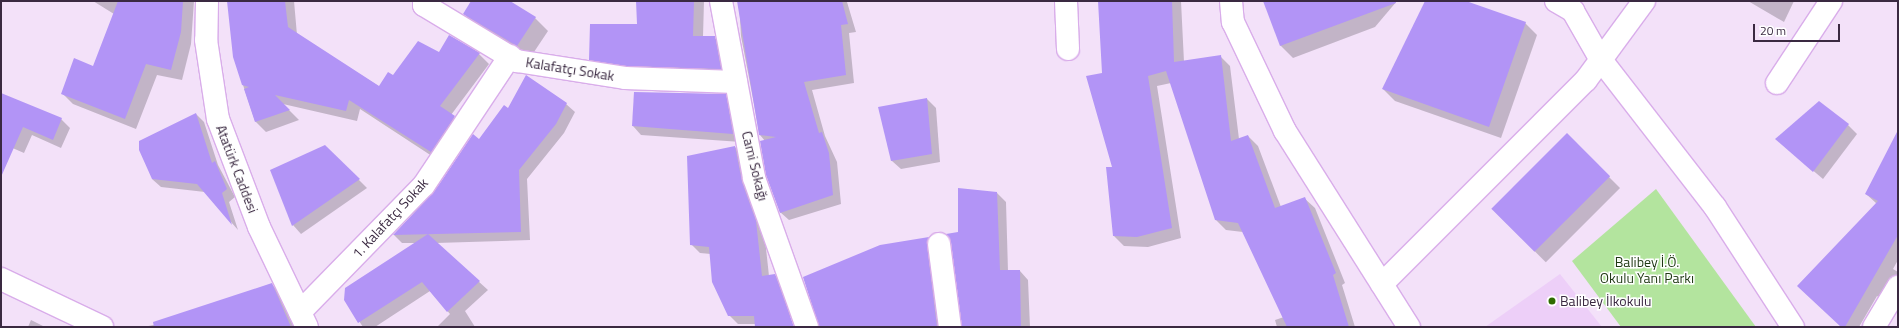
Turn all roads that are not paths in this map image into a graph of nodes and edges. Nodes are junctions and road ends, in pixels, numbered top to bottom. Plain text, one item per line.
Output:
1 (207, 1) edge
2 (424, 1) edge
3 (721, 1) edge
4 (1066, 1) edge
5 (1231, 1) edge
6 (1556, 1) edge
7 (1644, 1) edge
8 (1831, 1) edge
9 (1068, 49) dead end
10 (510, 56) junction
11 (1601, 60) junction
12 (736, 82) junction
13 (1777, 82) dead end
14 (939, 244) dead end
15 (1, 279) edge
16 (1382, 284) junction
17 (1898, 287) edge
18 (304, 319) edge
19 (102, 327) edge
20 (807, 327) edge
21 (950, 327) edge
22 (1408, 327) edge
23 (1793, 327) edge
24 (1874, 327) edge

1 - 18 street, Atatürk Caddesi
2 - 10 street, Kalafatçı Sokak
3 - 12 street, Cami Sokağı
4 - 9 street
5 - 16 street
6 - 11 street
7 - 11 street
8 - 13 street
10 - 12 street, Kalafatçı Sokak
10 - 18 street, 1. Kalafatçı Sokak
11 - 16 street
11 - 23 street
12 - 20 street, Cami Sokağı
14 - 21 street
15 - 19 street
16 - 22 street
17 - 24 street

